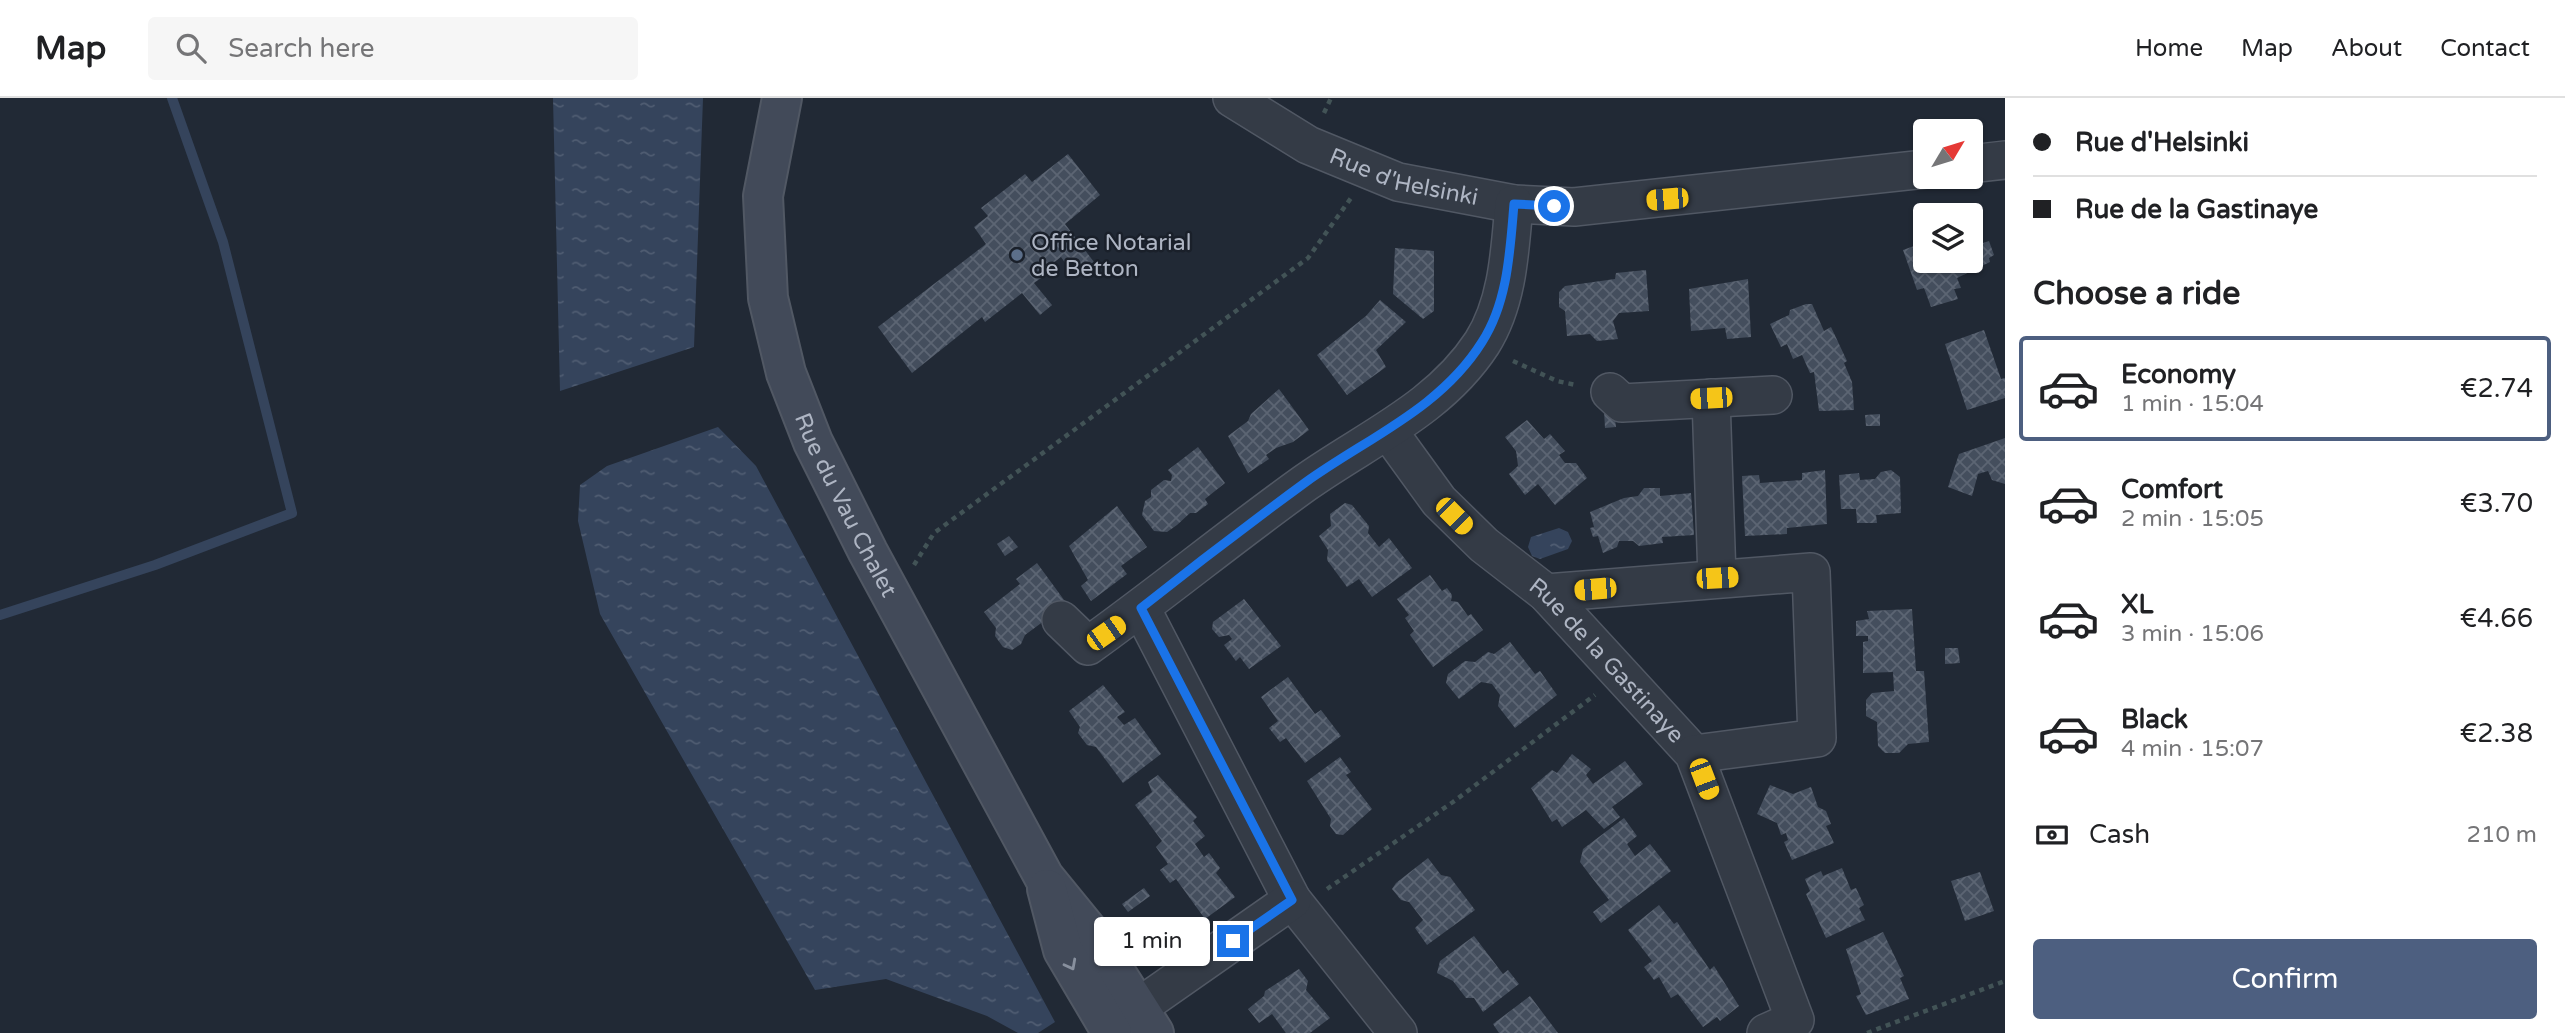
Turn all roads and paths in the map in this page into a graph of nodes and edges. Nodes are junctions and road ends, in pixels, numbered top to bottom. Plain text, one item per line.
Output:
1 (782, 98) edge
2 (1231, 98) edge
3 (2005, 160) edge
4 (1983, 163) edge
5 (1913, 170) edge
6 (1358, 189) dead end
7 (1514, 204) junction
8 (1481, 344) junction
9 (1610, 392) joint
10 (1773, 395) dead end
11 (1711, 398) junction
12 (1389, 432) junction
13 (913, 566) dead end
14 (1717, 578) junction
15 (1546, 593) junction
16 (1141, 608) junction
17 (1061, 620) dead end
18 (1629, 684) junction
19 (1695, 754) junction
20 (1292, 900) junction
21 (2005, 981) edge
22 (1127, 1025) edge
23 (1398, 1033) edge
24 (1766, 1033) edge
25 (1867, 1033) edge

1 - 22 street, Rue du Vau Chalet
2 - 7 street, Rue d'Helsinki
3 - 4 street
5 - 7 street, Rue d'Helsinki
6 - 13 path
7 - 8 street
8 - 9 path
8 - 12 street
9 - 11 street
10 - 11 street
11 - 14 street
12 - 15 street, Rue de la Gastinaye
12 - 16 street
14 - 15 street
14 - 19 street
15 - 18 street, Rue de la Gastinaye
16 - 17 street
16 - 20 street
18 - 19 street, Rue de la Gastinaye
18 - 20 path
19 - 24 street, Rue de la Gastinaye
20 - 22 street
20 - 23 street
21 - 25 path

